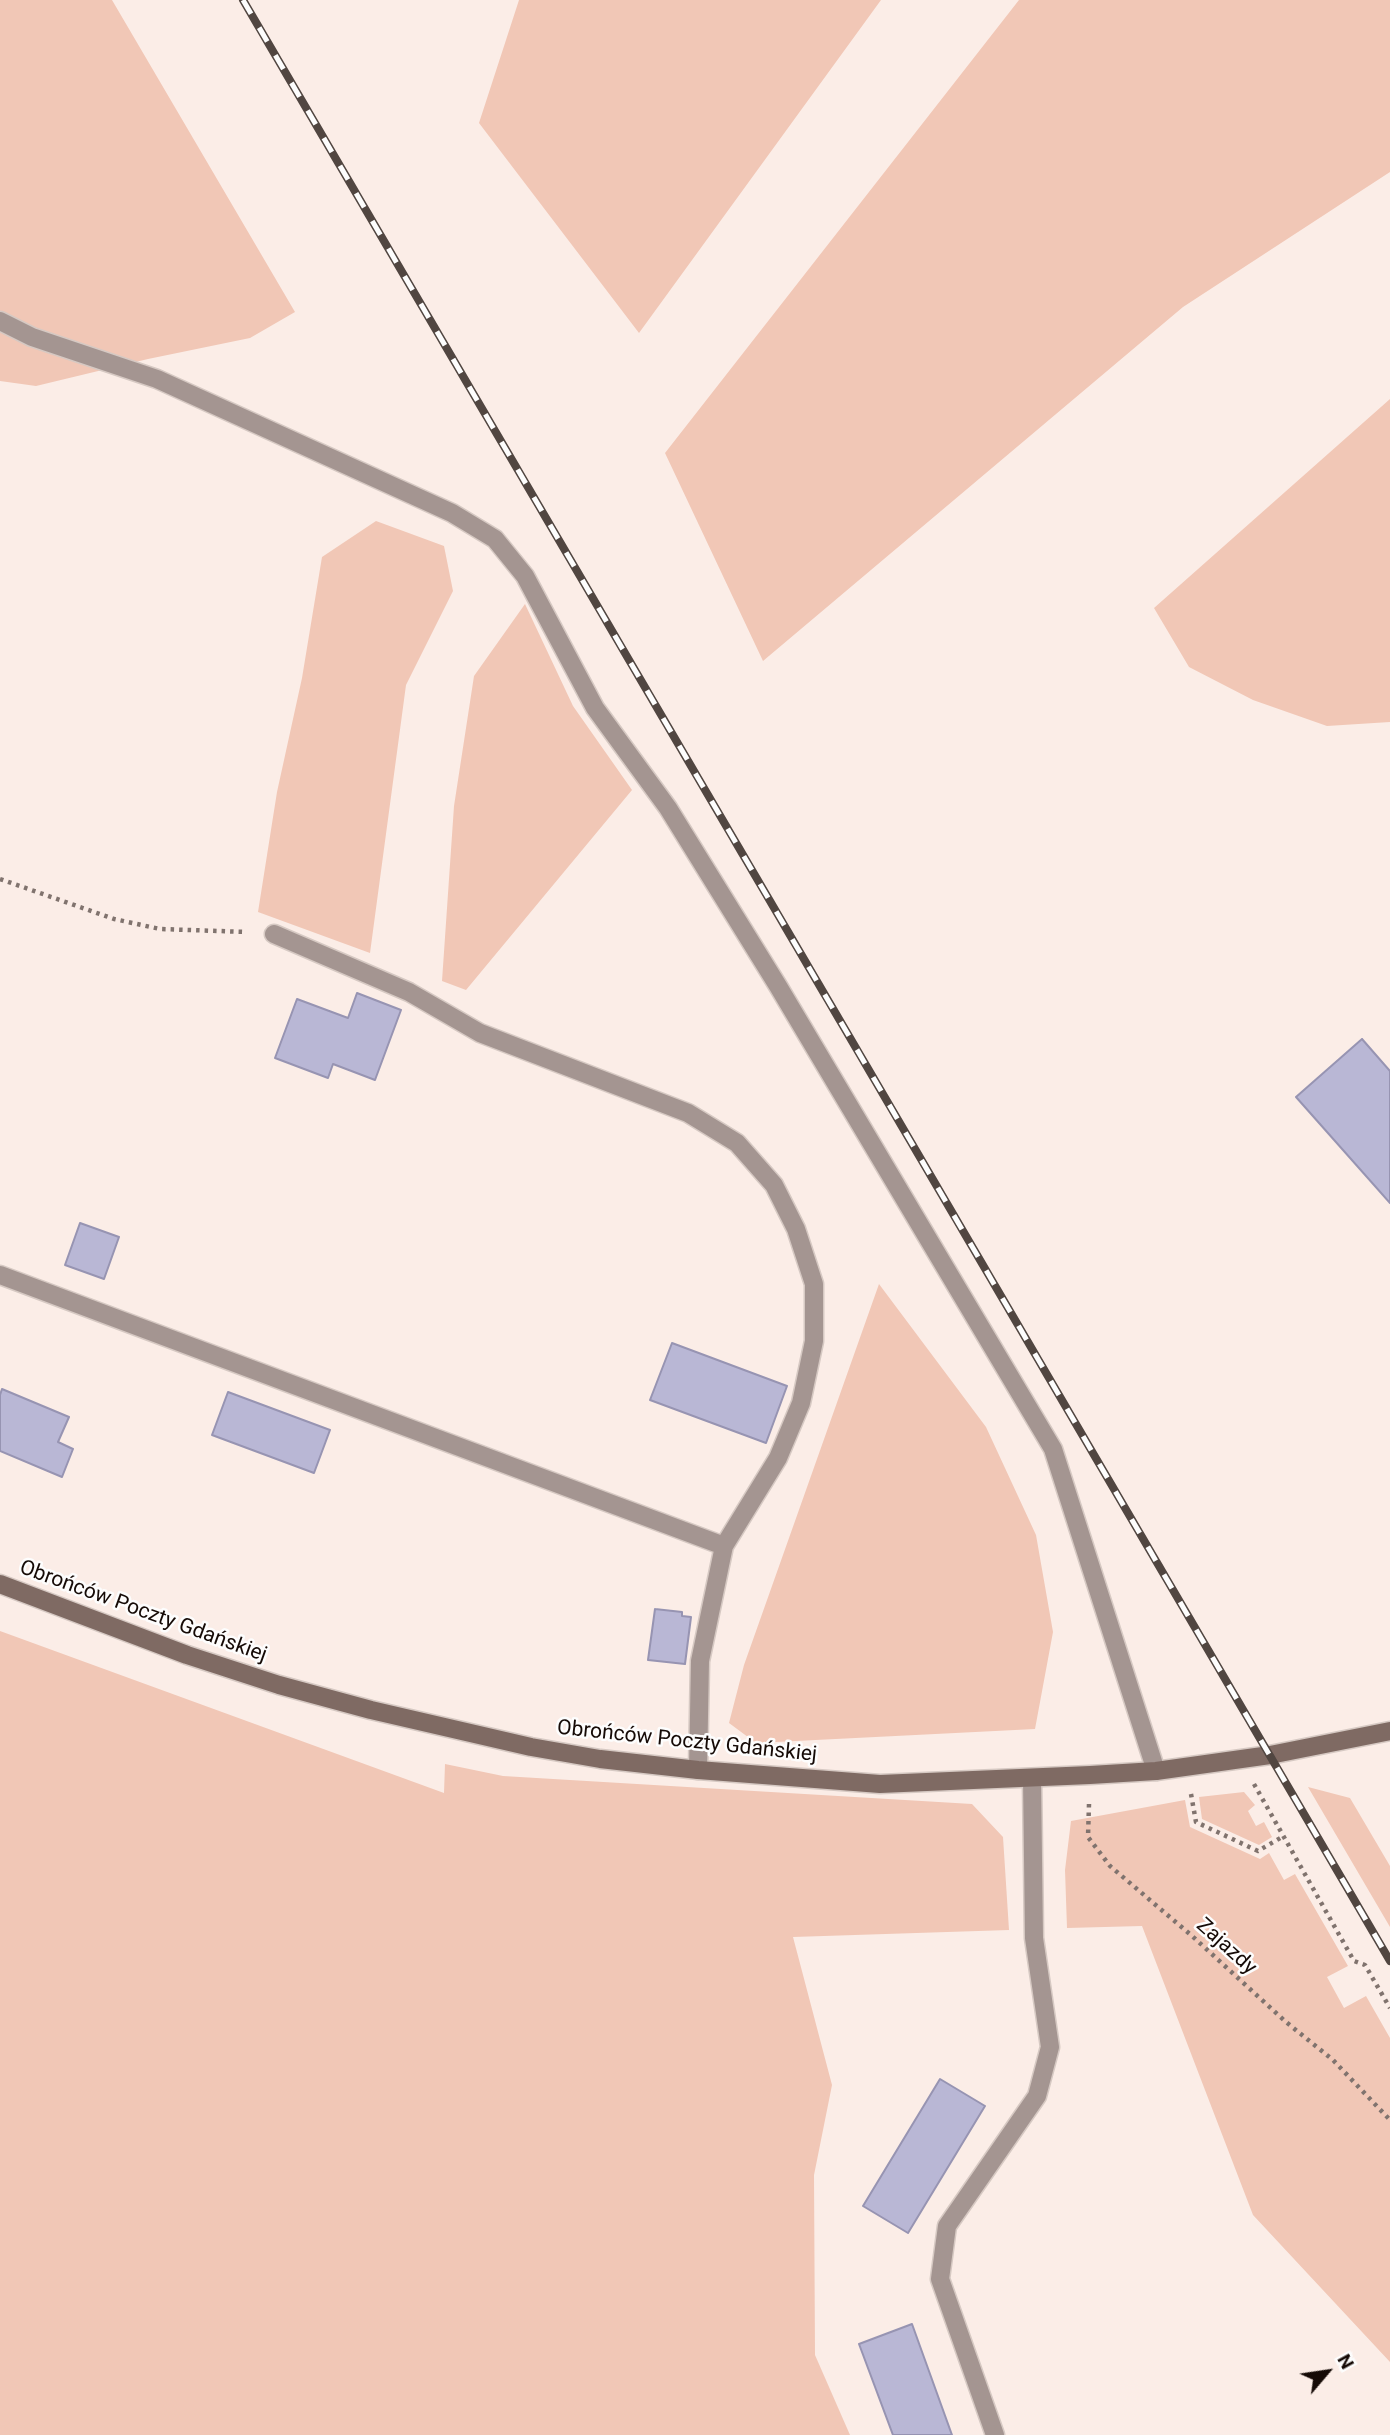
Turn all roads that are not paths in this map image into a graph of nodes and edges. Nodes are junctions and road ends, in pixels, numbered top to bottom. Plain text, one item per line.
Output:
1 (0, 321) edge
2 (274, 934) road end
3 (0, 1275) edge
4 (724, 1546) junction
5 (0, 1584) edge
6 (1390, 1731) edge
7 (698, 1770) junction
8 (1156, 1771) junction
9 (1032, 1778) junction
10 (995, 2435) edge

1 - 8 lane
2 - 4 lane
3 - 4 lane
4 - 7 lane
5 - 7 main road, Obrońców Poczty Gdańskiej
6 - 8 main road, Obrońców Poczty Gdańskiej
7 - 9 main road, Obrońców Poczty Gdańskiej
8 - 9 main road, Obrońców Poczty Gdańskiej
9 - 10 lane

